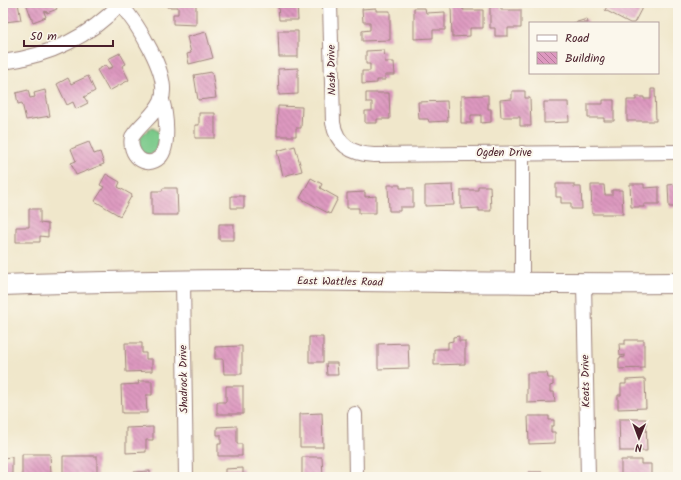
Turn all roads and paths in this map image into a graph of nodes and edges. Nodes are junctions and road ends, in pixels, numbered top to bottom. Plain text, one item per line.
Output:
1 (330, 3) edge
2 (120, 4) edge
3 (3, 62) edge
4 (162, 100) dead end
5 (336, 137) joint
6 (678, 152) edge
7 (522, 153) junction
8 (183, 281) junction
9 (678, 283) edge
10 (522, 284) junction
11 (584, 284) junction
12 (3, 285) edge
13 (355, 414) dead end
14 (186, 477) edge
15 (356, 477) edge
16 (588, 477) edge

1 - 5 street, Nash Drive
2 - 3 street
2 - 4 street
5 - 7 street, Ogden Drive
6 - 7 street, Ogden Drive
7 - 10 street
8 - 10 main road, East Wattles Road
8 - 12 main road, East Wattles Road
8 - 14 street, Shadrock Drive
9 - 11 main road, East Wattles Road
10 - 11 main road, East Wattles Road
11 - 16 street, Keats Drive
13 - 15 street

